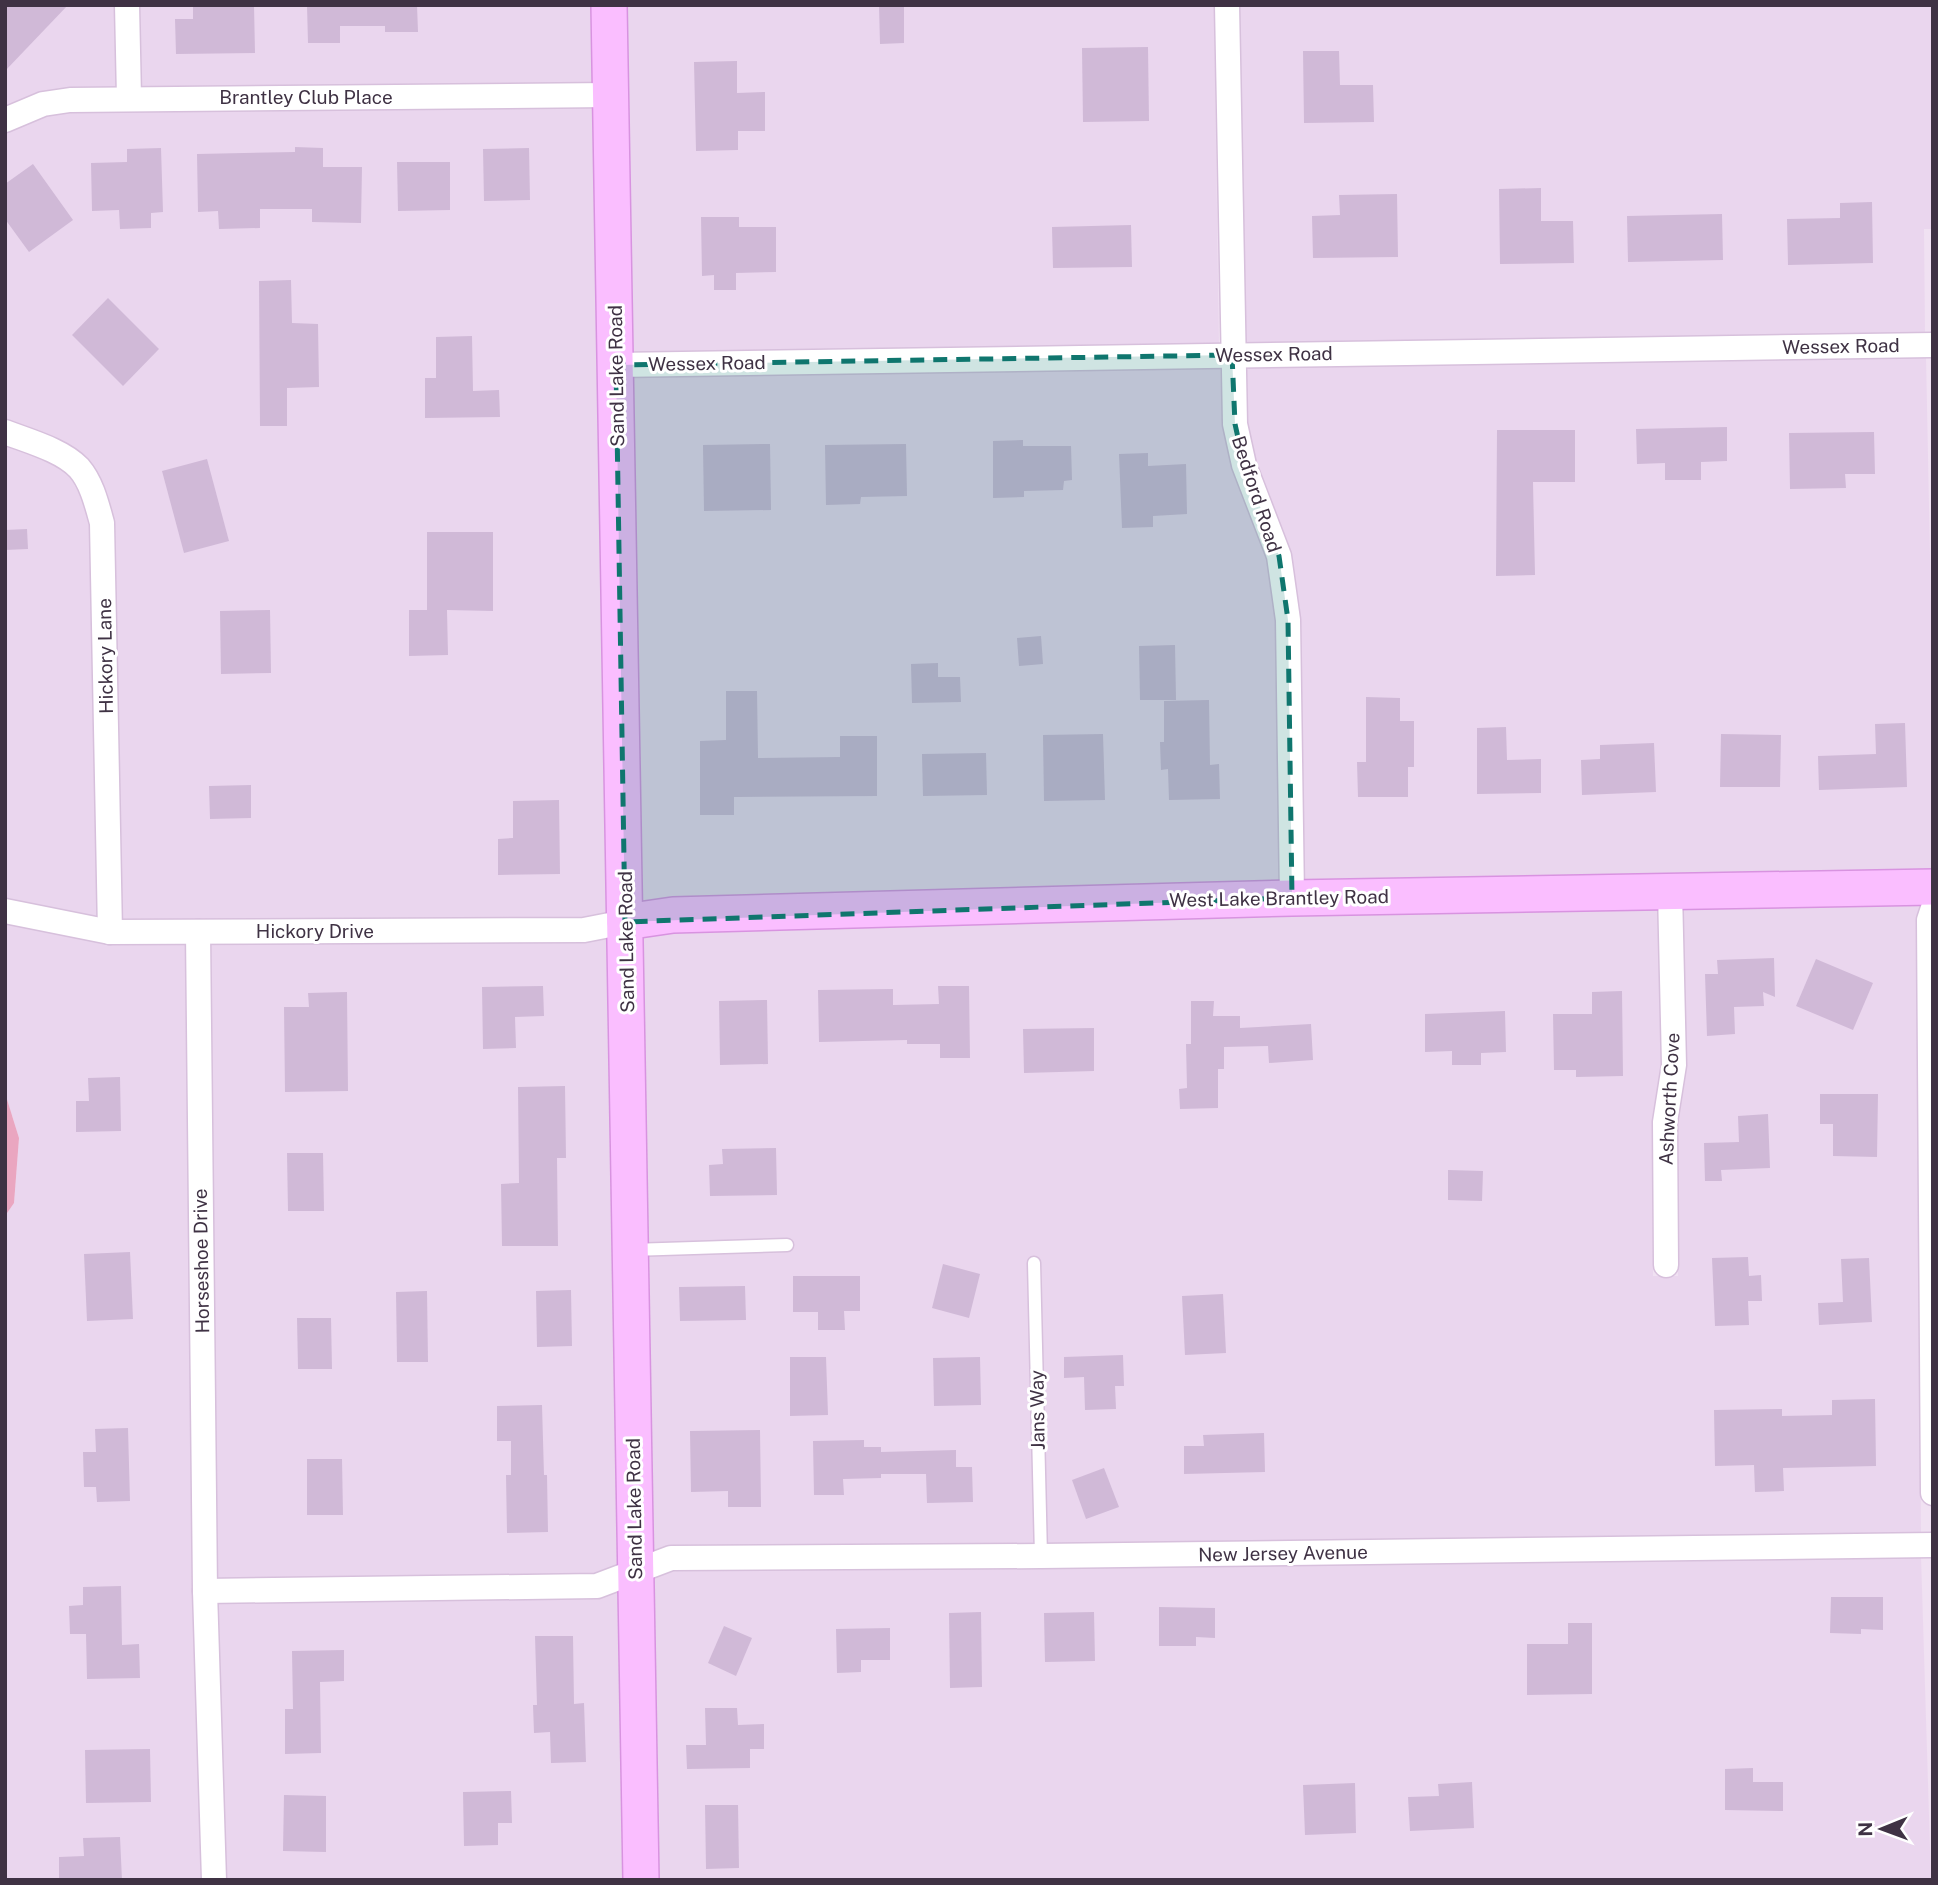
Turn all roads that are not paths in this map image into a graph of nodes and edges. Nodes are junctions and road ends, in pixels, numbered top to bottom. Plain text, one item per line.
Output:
1 (127, 5) edge
2 (609, 5) edge
3 (1227, 5) edge
4 (610, 95) junction
5 (129, 98) junction
6 (5, 120) edge
7 (1933, 345) edge
8 (1232, 355) junction
9 (616, 365) junction
10 (5, 432) edge
11 (1933, 887) edge
12 (1670, 891) junction
13 (1292, 898) junction
14 (1933, 908) edge
15 (5, 911) edge
16 (625, 922) junction
17 (110, 932) junction
18 (198, 932) junction
19 (788, 1245) dead end
20 (630, 1250) junction
21 (1034, 1263) dead end
22 (1666, 1265) dead end
23 (1933, 1493) edge
24 (1933, 1545) edge
25 (1041, 1556) junction
26 (635, 1571) junction
27 (205, 1591) junction
28 (214, 1880) edge
29 (641, 1880) edge

1 - 5 street
2 - 4 street, Sand Lake Road
3 - 8 street, Bedford Road
4 - 5 street, Brantley Club Place
4 - 9 street, Sand Lake Road
5 - 6 street, Brantley Club Place
7 - 8 street, Wessex Road
8 - 9 street, Wessex Road
8 - 13 street, Bedford Road
9 - 16 street, Sand Lake Road
10 - 17 street, Hickory Lane
11 - 12 street, West Lake Brantley Road
12 - 13 street, West Lake Brantley Road
12 - 22 street, Ashworth Cove
13 - 16 street, West Lake Brantley Road
14 - 23 street
15 - 17 street, Hickory Drive
16 - 18 street, Hickory Drive
16 - 20 street, Sand Lake Road
17 - 18 street, Hickory Drive
18 - 27 street, Horseshoe Drive
19 - 20 lane
20 - 26 street, Sand Lake Road
21 - 25 lane, Jans Way
24 - 25 street, New Jersey Avenue
25 - 26 street, New Jersey Avenue
26 - 27 street
26 - 29 street, Sand Lake Road
27 - 28 street, Horseshoe Drive

